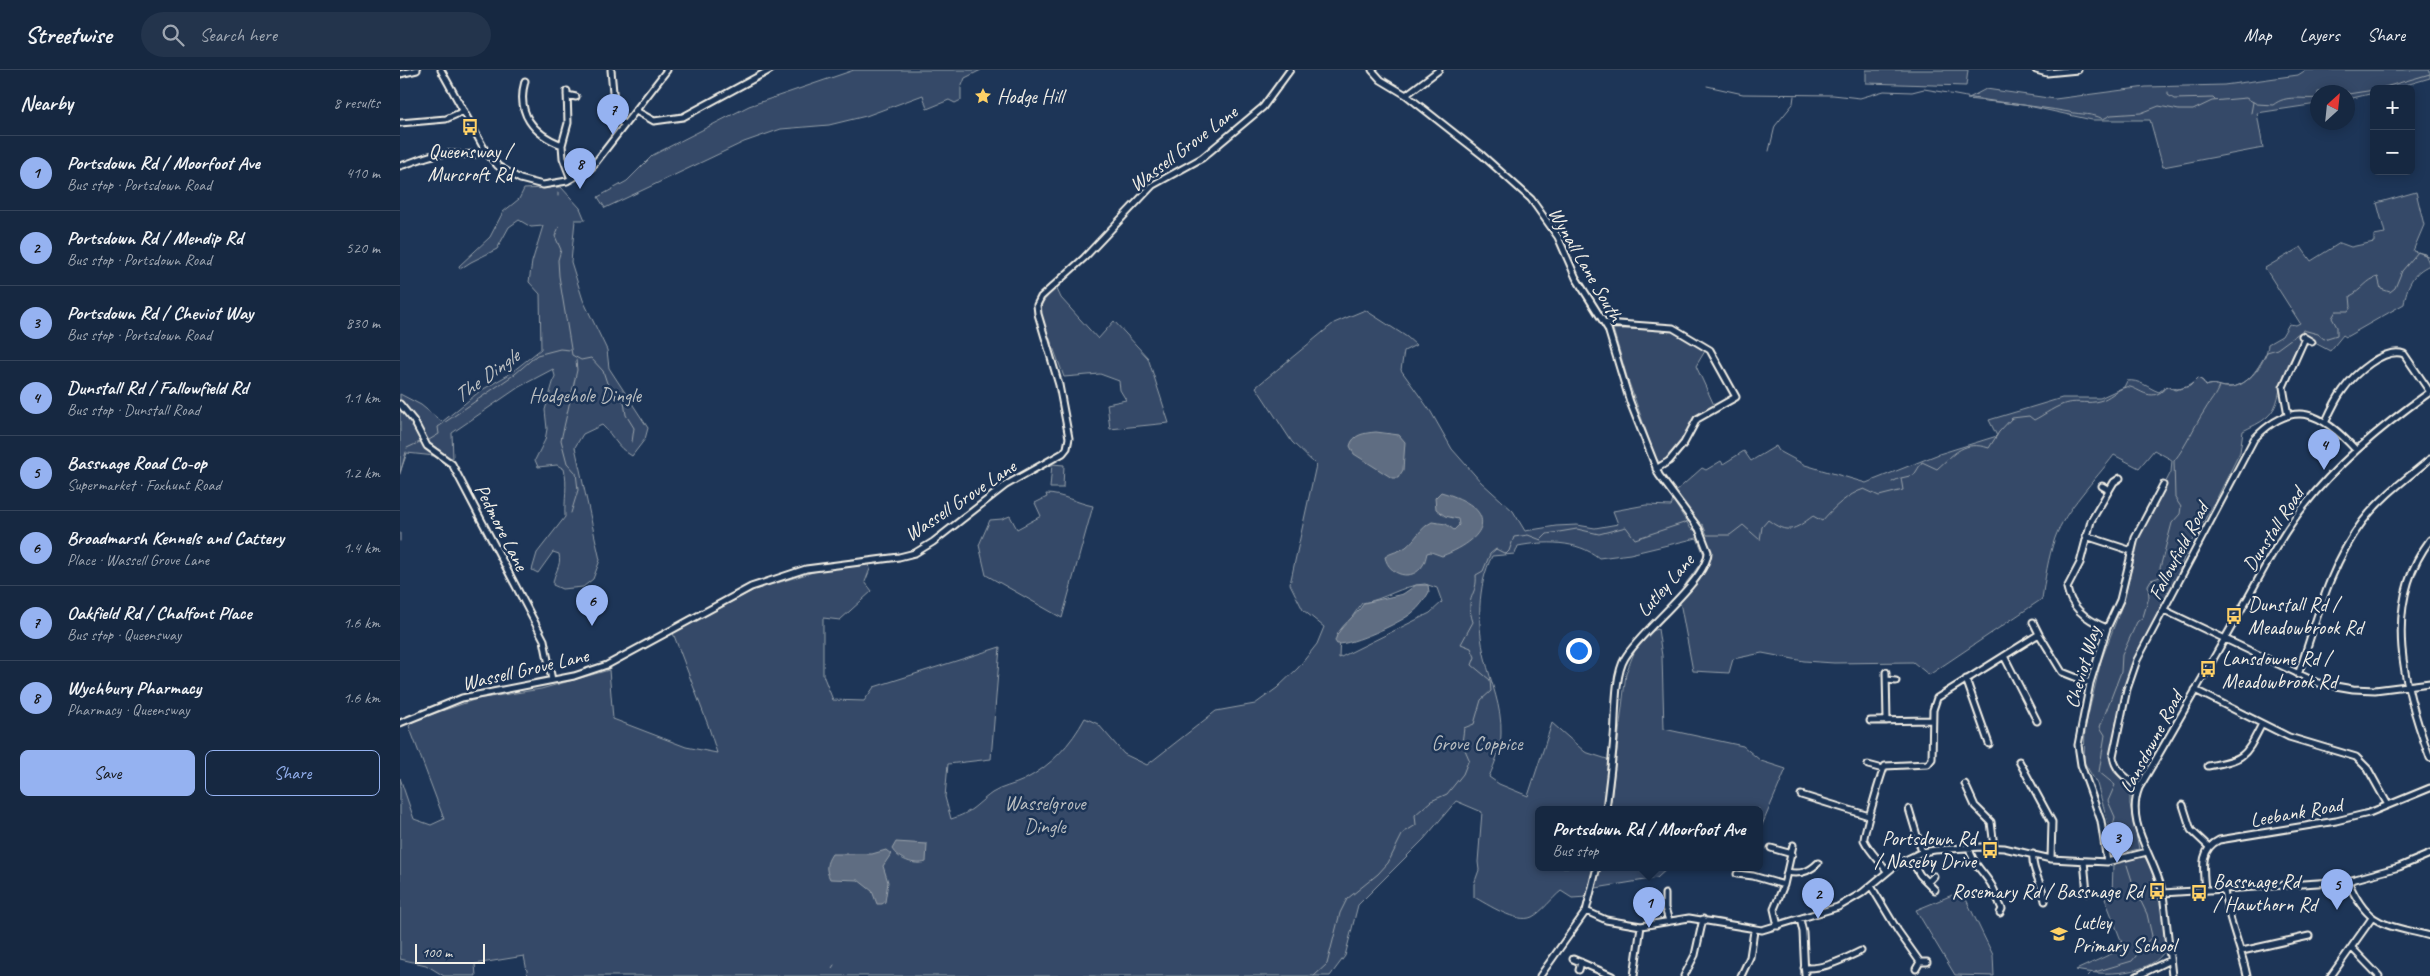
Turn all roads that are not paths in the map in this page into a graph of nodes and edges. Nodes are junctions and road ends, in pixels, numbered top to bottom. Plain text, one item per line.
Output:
1 (417, 70) edge
2 (441, 70) edge
3 (611, 70) edge
4 (667, 70) edge
5 (770, 70) edge
6 (1290, 70) edge
7 (1372, 70) edge
8 (1439, 70) edge
9 (2036, 70) edge
10 (2078, 70) edge
11 (400, 74) edge
12 (525, 81) dead end
13 (517, 86) dead end
14 (523, 88) junction
15 (1406, 95) junction
16 (576, 97) dead end
17 (464, 111) junction
18 (636, 111) junction
19 (400, 123) edge
20 (624, 125) junction
21 (562, 145) junction
22 (486, 152) junction
23 (400, 166) edge
24 (571, 179) junction
25 (1605, 323) junction
26 (2312, 342) dead end
27 (2430, 392) edge
28 (400, 404) edge
29 (2288, 415) junction
30 (2326, 421) junction
31 (2356, 450) junction
32 (2430, 459) edge
33 (1656, 469) junction
34 (2120, 478) dead end
35 (2162, 485) dead end
36 (2102, 486) dead end
37 (2109, 490) junction
38 (2086, 536) junction
39 (2430, 540) edge
40 (2132, 551) junction
41 (2164, 610) junction
42 (2033, 622) dead end
43 (2107, 628) junction
44 (2039, 634) junction
45 (2224, 640) junction
46 (2004, 656) junction
47 (1886, 672) dead end
48 (2298, 675) junction
49 (1966, 679) junction
50 (552, 680) junction
51 (1886, 680) junction
52 (1896, 681) dead end
53 (2090, 683) junction
54 (2430, 683) edge
55 (2407, 686) junction
56 (2195, 690) junction
57 (2038, 709) dead end
58 (2032, 711) junction
59 (1932, 720) junction
60 (1870, 721) dead end
61 (1887, 721) junction
62 (2037, 721) dead end
63 (400, 723) edge
64 (2262, 724) junction
65 (1993, 731) dead end
66 (1985, 733) junction
67 (1989, 744) dead end
68 (2430, 758) edge
69 (2027, 762) dead end
70 (1868, 765) dead end
71 (2208, 766) dead end
72 (1883, 769) junction
73 (1965, 784) dead end
74 (2139, 788) junction
75 (2430, 788) edge
76 (1802, 795) dead end
77 (2183, 805) dead end
78 (2388, 805) junction
79 (1606, 806) edge
80 (1909, 809) dead end
81 (1869, 816) junction
82 (1793, 845) dead end
83 (1969, 847) junction
84 (2208, 847) junction
85 (1771, 848) dead end
86 (1994, 848) junction
87 (1922, 852) junction
88 (2147, 852) junction
89 (1792, 854) junction
90 (2033, 854) junction
91 (2430, 854) edge
92 (1910, 858) junction
93 (2051, 859) junction
94 (2084, 861) junction
95 (2106, 862) junction
96 (1818, 863) dead end
97 (1596, 871) edge
98 (1887, 871) junction
99 (1787, 872) junction
100 (1737, 874) dead end
101 (1934, 876) dead end
102 (2348, 881) junction
103 (1928, 882) junction
104 (1784, 885) junction
105 (1871, 886) junction
106 (1935, 890) dead end
107 (2224, 890) junction
108 (2205, 891) junction
109 (2087, 892) dead end
110 (2163, 893) junction
111 (1665, 894) dead end
112 (1658, 900) dead end
113 (1665, 901) junction
114 (2045, 901) dead end
115 (2002, 909) dead end
116 (1586, 911) junction
117 (2372, 918) junction
118 (1703, 919) junction
119 (1800, 919) junction
120 (1669, 922) junction
121 (1641, 926) junction
122 (1778, 926) junction
123 (1754, 931) junction
124 (2310, 936) dead end
125 (2430, 936) edge
126 (2352, 948) junction
127 (2242, 951) junction
128 (1858, 954) dead end
129 (1573, 959) dead end
130 (2170, 960) junction
131 (1581, 962) junction
132 (1920, 962) junction
133 (1928, 962) dead end
134 (1804, 968) junction
135 (1916, 969) dead end
136 (1579, 970) dead end
137 (1686, 975) edge
138 (1540, 976) edge
139 (1612, 976) edge
140 (1634, 976) edge
141 (1741, 976) edge
142 (1805, 976) edge
143 (2137, 976) edge
144 (2172, 976) edge
145 (2247, 976) edge
146 (2331, 976) edge
147 (2379, 976) edge

1 - 11 street
2 - 17 street
3 - 20 street
4 - 18 street
5 - 18 street
6 - 50 street, Wassell Grove Lane
7 - 15 street, Wynall Lane South
8 - 15 street
9 - 10 street
12 - 14 street
13 - 14 street
14 - 21 street
15 - 25 street, Wynall Lane South
16 - 21 street
17 - 19 street
17 - 22 street
18 - 20 street
20 - 24 street
21 - 24 street
22 - 23 street
22 - 24 street
25 - 33 street, Wynall Lane South
25 - 33 street
26 - 29 street
27 - 30 street
27 - 31 street, Dunstall Road
28 - 50 street, Pedmore Lane
29 - 30 street
29 - 41 street, Fallowfield Road
30 - 31 street
31 - 45 street, Dunstall Road
32 - 48 street
33 - 79 street, Lutley Lane
34 - 37 street
35 - 40 street, Cheviot Way
36 - 37 street
37 - 38 street
38 - 40 street
38 - 43 street
39 - 55 street
40 - 43 street, Cheviot Way
41 - 45 street
41 - 74 street, Fallowfield Road
42 - 44 street
43 - 53 street, Cheviot Way
44 - 46 street
44 - 53 street
45 - 48 street
45 - 56 street, Dunstall Road
46 - 49 street
46 - 58 street
47 - 51 street
48 - 55 street
49 - 59 street
49 - 66 street
50 - 63 street, Wassell Grove Lane
51 - 52 street
51 - 61 street
53 - 95 street, Cheviot Way
54 - 55 street
55 - 68 street
56 - 64 street
56 - 74 street, Lansdowne Road
57 - 58 street
58 - 62 street
59 - 61 street
59 - 72 street
60 - 61 street
64 - 71 street
64 - 78 street
65 - 66 street
66 - 67 street
69 - 93 street
70 - 72 street
72 - 81 street
73 - 86 street
74 - 88 street, Lansdowne Road
75 - 78 street, Leebank Road
76 - 81 street
77 - 84 street
78 - 84 street, Leebank Road
80 - 87 street
81 - 98 street
82 - 89 street
83 - 86 street
83 - 87 street
83 - 115 street
84 - 108 street
85 - 89 street
86 - 90 street
87 - 92 street
88 - 95 street
88 - 110 street, Lansdowne Road
89 - 99 street
90 - 93 street
90 - 114 street
91 - 102 street
92 - 98 street
92 - 103 street
93 - 94 street
94 - 95 street
94 - 109 street
96 - 99 street
97 - 116 street
98 - 105 street
99 - 104 street
100 - 104 street
101 - 103 street
102 - 107 street
102 - 117 street
103 - 106 street
104 - 122 street
105 - 119 street
105 - 132 street
107 - 108 street
107 - 127 street
108 - 110 street
110 - 130 street, Lansdowne Road
111 - 113 street
112 - 113 street
113 - 120 street
116 - 121 street
116 - 138 street
117 - 125 street
117 - 126 street
118 - 120 street
118 - 123 street
118 - 137 street
119 - 122 street
119 - 134 street
120 - 121 street
121 - 140 street
122 - 123 street
123 - 141 street
124 - 127 street
126 - 146 street
126 - 147 street
127 - 145 street
128 - 134 street
129 - 131 street
130 - 143 street
130 - 144 street, Lansdowne Road
131 - 136 street
131 - 139 street
132 - 133 street
132 - 135 street
134 - 142 street

